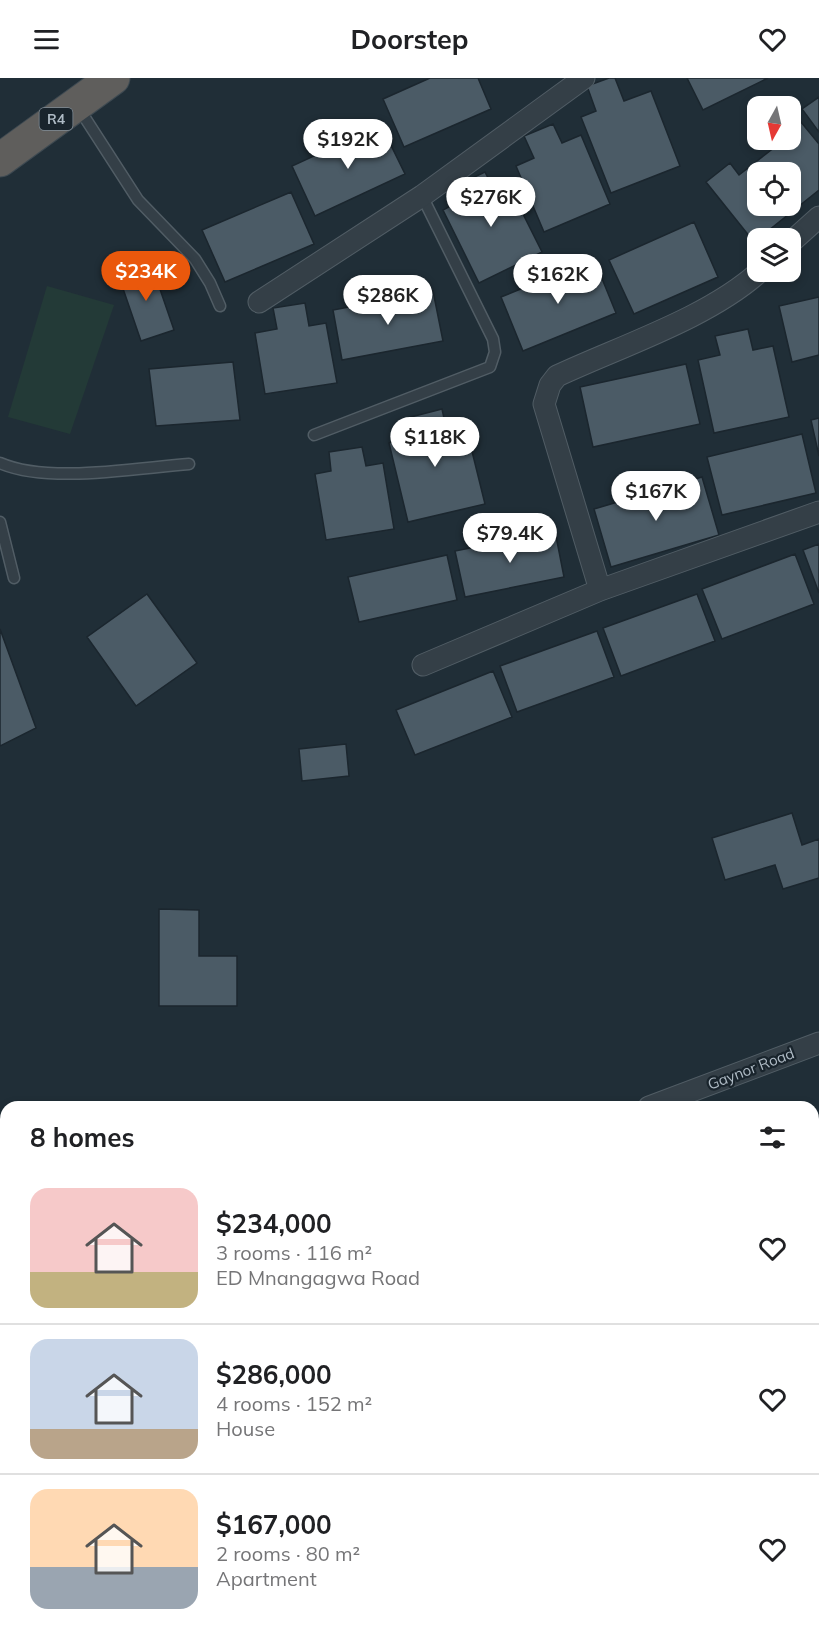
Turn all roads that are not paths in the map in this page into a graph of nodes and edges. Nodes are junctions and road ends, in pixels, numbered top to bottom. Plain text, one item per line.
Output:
1 (112, 78) edge
2 (584, 78) edge
3 (76, 104) junction
4 (0, 160) edge
5 (422, 196) junction
6 (819, 217) edge
7 (801, 233) edge
8 (747, 282) edge
9 (259, 302) dead end
10 (220, 306) dead end
11 (314, 435) dead end
12 (0, 463) edge
13 (189, 464) dead end
14 (819, 512) edge
15 (0, 522) edge
16 (14, 578) dead end
17 (600, 590) junction
18 (423, 666) dead end
19 (819, 1043) edge
20 (665, 1101) edge

1 - 3 highway, R4
2 - 5 street
3 - 4 highway, R4
3 - 10 lane
5 - 9 street
5 - 11 lane
6 - 7 street
8 - 17 street
12 - 13 lane
14 - 17 street
15 - 16 lane
17 - 18 street
19 - 20 street, Gaynor Road

